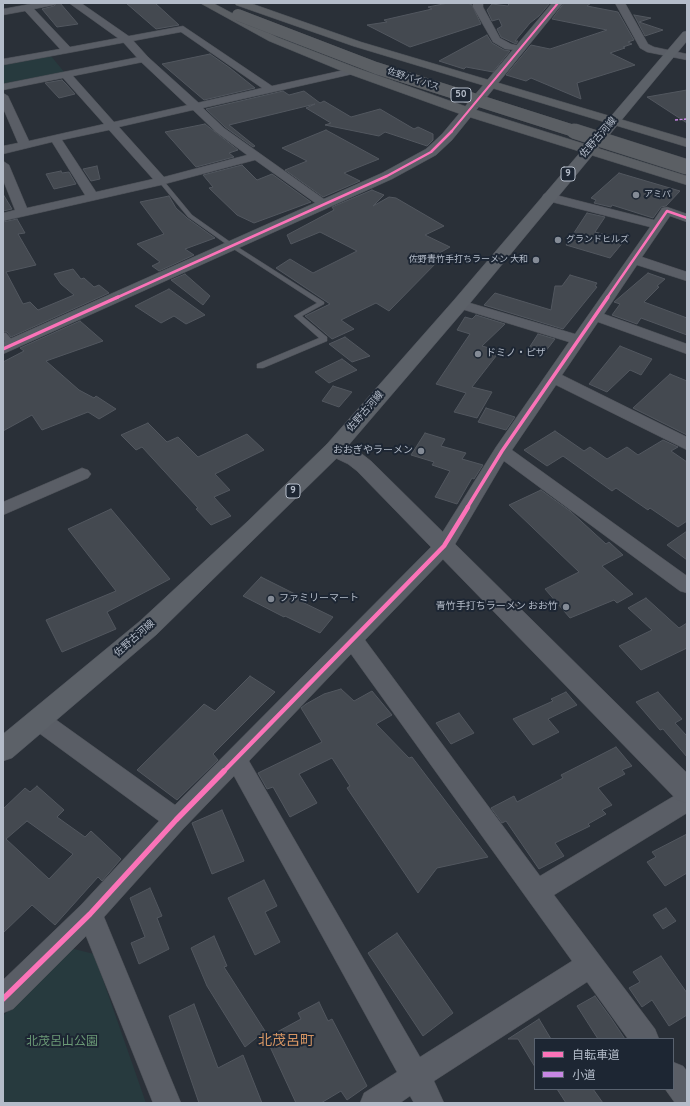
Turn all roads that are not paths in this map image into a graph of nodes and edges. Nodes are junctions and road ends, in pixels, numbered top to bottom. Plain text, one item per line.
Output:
1 (51, 3) edge
2 (74, 3) edge
3 (205, 3) edge
4 (212, 3) edge
5 (229, 3) edge
6 (478, 3) edge
7 (558, 3) edge
8 (620, 3) edge
9 (27, 7) junction
10 (242, 10) edge
11 (3, 12) edge
12 (687, 34) edge
13 (126, 39) junction
14 (3, 49) edge
15 (520, 49) junction
16 (67, 50) junction
17 (670, 54) junction
18 (687, 57) edge
19 (144, 59) junction
20 (8, 61) edge
21 (353, 71) junction
22 (66, 75) junction
23 (492, 84) junction
24 (3, 87) edge
25 (271, 90) junction
26 (3, 96) edge
27 (196, 107) junction
28 (468, 112) junction
29 (614, 120) junction
30 (111, 125) junction
31 (55, 138) junction
32 (687, 143) edge
33 (24, 145) junction
34 (3, 150) edge
35 (588, 151) junction
36 (256, 156) junction
37 (687, 158) edge
38 (3, 165) edge
39 (687, 167) edge
40 (161, 181) junction
41 (687, 181) edge
42 (92, 196) junction
43 (548, 197) junction
44 (325, 204) junction
45 (23, 212) junction
46 (3, 217) edge
47 (687, 218) edge
48 (658, 225) junction
49 (231, 245) junction
50 (634, 259) junction
51 (687, 277) edge
52 (460, 304) junction
53 (595, 316) junction
54 (579, 340) junction
55 (6, 343) edge
56 (687, 349) edge
57 (260, 366) dead end
58 (553, 377) junction
59 (687, 444) edge
60 (334, 449) junction
61 (502, 451) junction
62 (82, 474) dead end
63 (3, 509) edge
64 (444, 546) junction
65 (687, 586) edge
66 (352, 639) junction
67 (40, 721) junction
68 (3, 750) edge
69 (236, 759) junction
70 (687, 791) edge
71 (687, 800) edge
72 (176, 820) junction
73 (536, 892) junction
74 (90, 914) junction
75 (590, 965) junction
76 (3, 998) edge
77 (644, 1038) edge
78 (415, 1077) junction
79 (674, 1077) edge
80 (687, 1095) edge
81 (167, 1103) edge
82 (374, 1103) edge
83 (430, 1103) edge

1 - 9 street
2 - 13 street
3 - 21 highway
4 - 10 highway, 佐野バイパス / 50
5 - 10 highway, 佐野バイパス / 50
6 - 15 street
7 - 15 street
8 - 17 street
9 - 11 street
9 - 16 street
10 - 23 highway
10 - 37 highway, 佐野バイパス / 50
10 - 39 highway, 佐野バイパス / 50, bridge
12 - 17 main road, 佐野古河線 / 9
13 - 16 street
13 - 19 street
13 - 25 street
14 - 20 street
15 - 23 street
16 - 20 street
17 - 18 street
17 - 29 main road, 佐野古河線 / 9
19 - 22 street
19 - 27 street
21 - 25 street
21 - 28 highway
22 - 24 street
22 - 30 street
23 - 28 street
23 - 29 highway
25 - 27 street
26 - 33 street
27 - 30 street
27 - 36 street
28 - 35 highway
28 - 44 street
29 - 32 highway
29 - 35 main road, 佐野古河線 / 9
30 - 31 street
30 - 40 street
31 - 33 street
31 - 42 street
33 - 34 street
35 - 41 highway
35 - 43 main road, 佐野古河線 / 9
36 - 40 street
36 - 44 street
38 - 45 street
40 - 42 street
40 - 49 lane
42 - 45 street
43 - 48 street
43 - 52 main road, 佐野古河線 / 9
44 - 49 street
45 - 46 street
47 - 48 street
48 - 50 street
49 - 55 street
49 - 57 lane
50 - 51 street
50 - 53 street
52 - 54 street
52 - 60 main road, 佐野古河線 / 9
53 - 54 street
53 - 56 street
54 - 58 street
58 - 59 street
58 - 61 street
60 - 64 street
60 - 67 main road, 佐野古河線 / 9
61 - 64 street
61 - 65 street
62 - 63 street
64 - 66 street
64 - 70 street
66 - 69 street
66 - 73 street
67 - 68 main road, 佐野古河線 / 9
67 - 72 street
69 - 72 street
69 - 78 street
71 - 73 street
72 - 74 street
73 - 75 street
74 - 76 street
74 - 81 street
75 - 77 street
75 - 78 street
78 - 82 street
78 - 83 street
79 - 80 street

